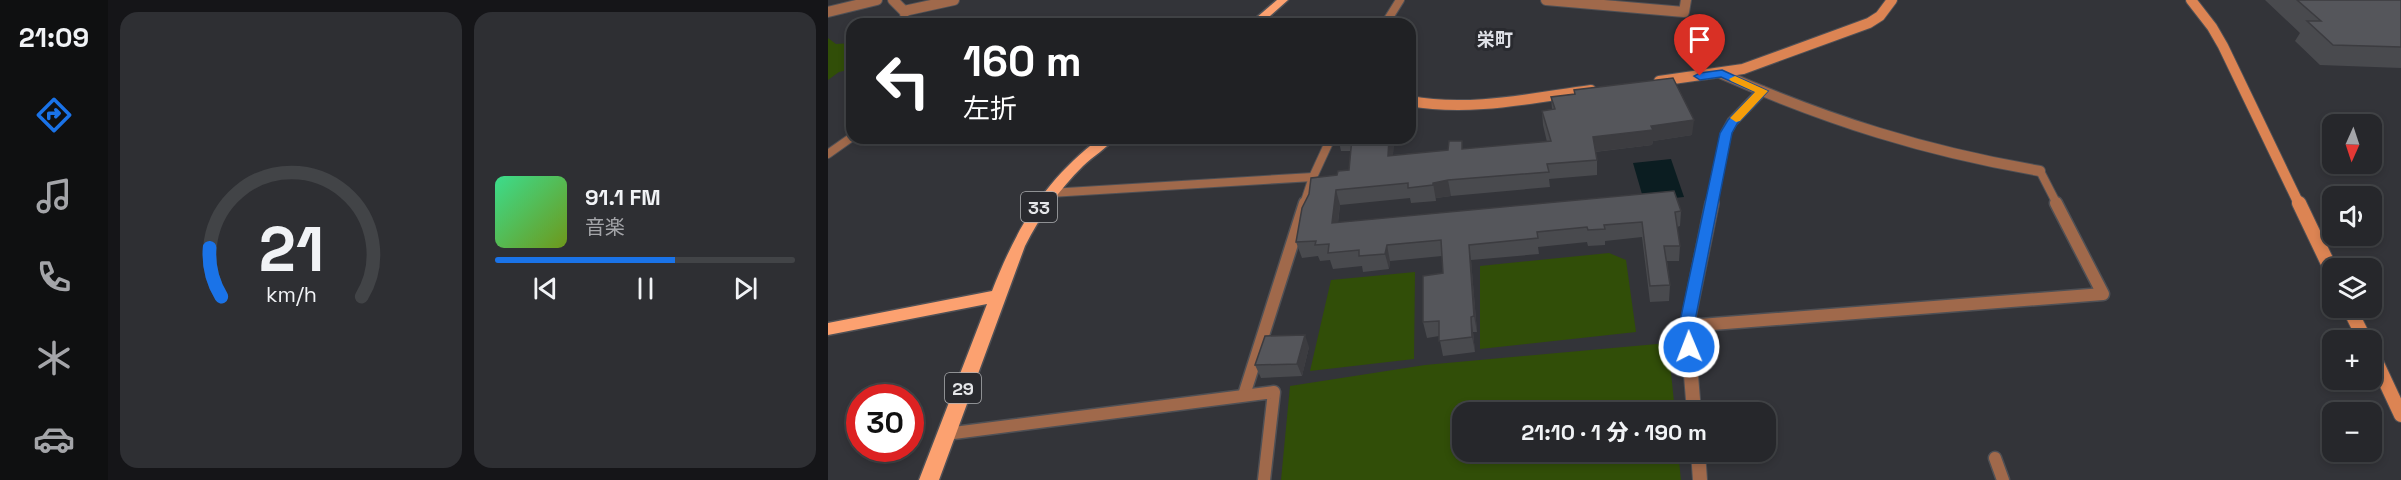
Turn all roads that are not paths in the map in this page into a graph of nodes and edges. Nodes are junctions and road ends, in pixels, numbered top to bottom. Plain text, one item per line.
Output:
1 (877, 0) edge
2 (893, 0) edge
3 (954, 0) edge
4 (1284, 0) edge
5 (1400, 0) edge
6 (1546, 0) edge
7 (1686, 0) edge
8 (1892, 0) edge
9 (2191, 0) edge
10 (904, 10) junction
11 (828, 12) edge
12 (905, 18) edge
13 (1262, 18) edge
14 (1389, 18) edge
15 (1722, 74) junction
16 (1652, 82) edge
17 (1605, 88) edge
18 (1762, 91) junction
19 (1416, 102) edge
20 (846, 141) edge
21 (1100, 144) edge
22 (1327, 144) edge
23 (828, 154) edge
24 (2040, 171) joint
25 (1313, 177) junction
26 (1050, 193) junction
27 (2325, 258) edge
28 (998, 296) junction
29 (1687, 326) junction
30 (828, 329) edge
31 (2382, 374) edge
32 (1244, 395) junction
33 (1693, 402) edge
34 (2401, 415) edge
35 (946, 434) junction
36 (1995, 458) dead end
37 (1699, 462) edge
38 (929, 480) edge
39 (1264, 480) edge
40 (1700, 480) edge
41 (2003, 480) edge

1 - 11 street
2 - 10 street
3 - 10 street
4 - 13 main road
5 - 14 lane
6 - 7 street
8 - 15 street
9 - 27 street
10 - 12 lane
15 - 16 street
15 - 18 street
17 - 19 street
18 - 24 street
18 - 29 street
20 - 23 lane
21 - 26 main road, 33
22 - 25 lane
24 - 29 lane
25 - 26 lane
25 - 32 lane
26 - 28 main road, 33
28 - 30 main road
28 - 35 main road, 29
29 - 33 street
31 - 34 street
32 - 35 lane
32 - 39 lane
35 - 38 main road, 29
36 - 41 lane
37 - 40 street

